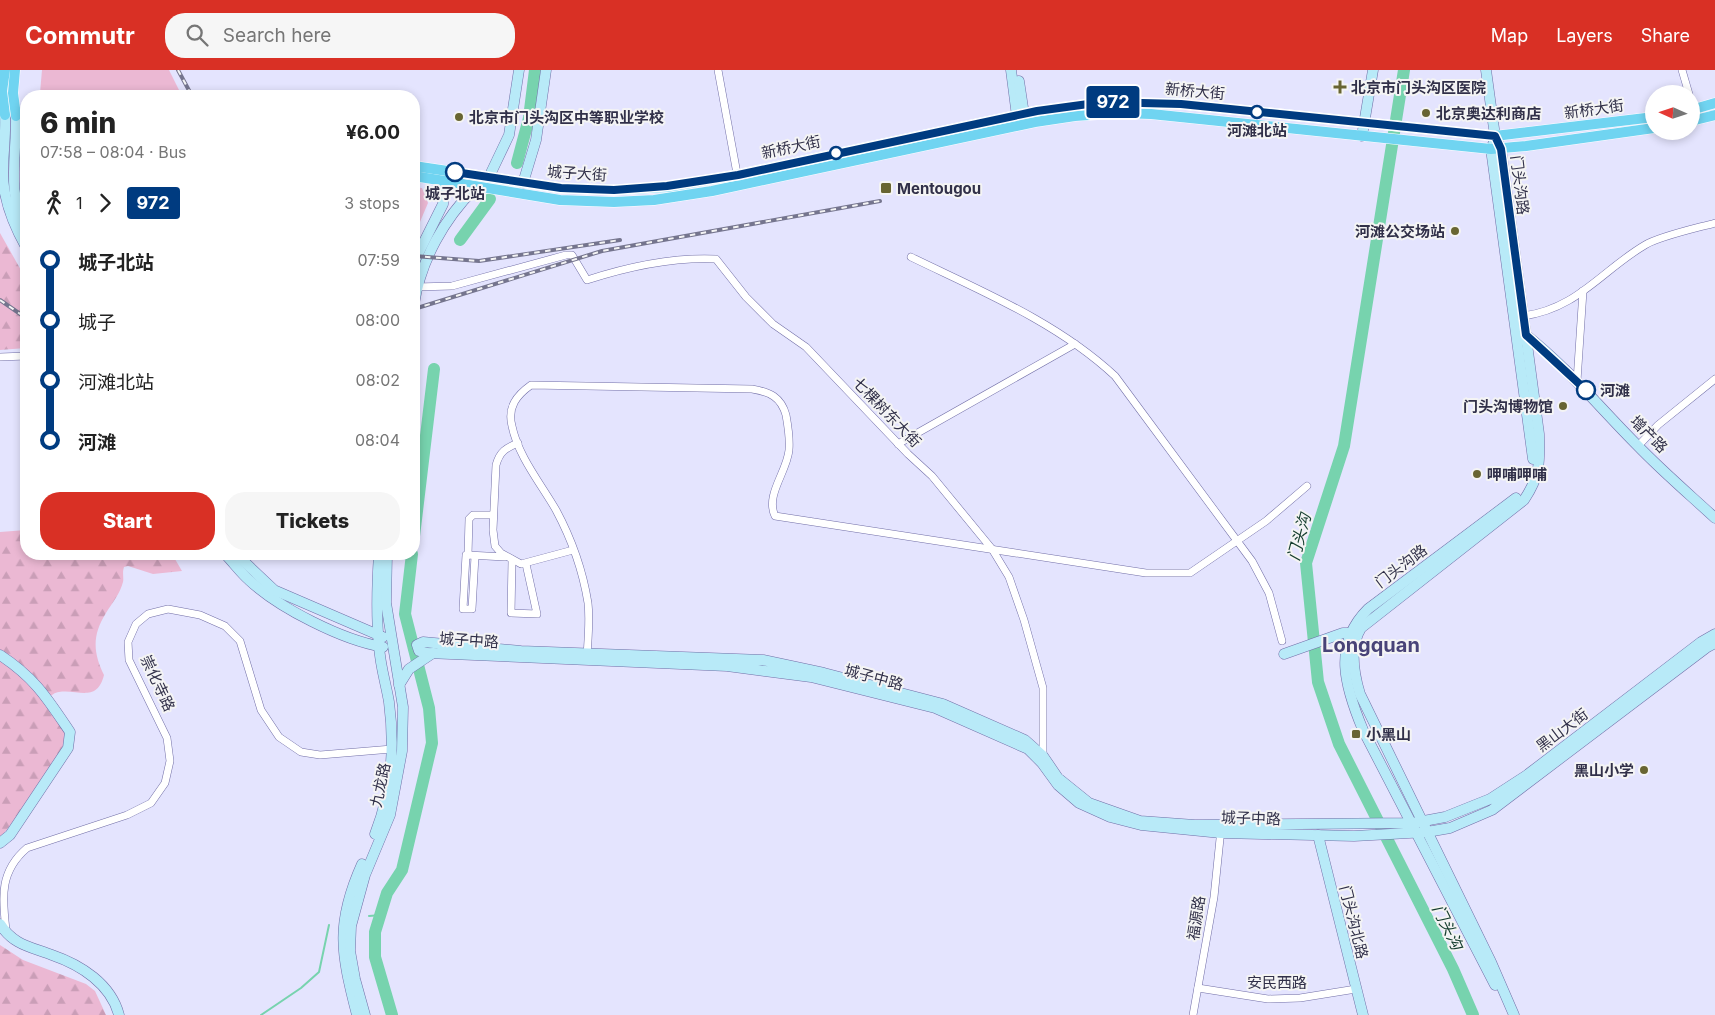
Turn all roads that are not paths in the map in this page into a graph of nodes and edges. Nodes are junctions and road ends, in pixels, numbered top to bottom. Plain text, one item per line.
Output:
1 (5, 70) edge
2 (15, 70) edge
3 (519, 70) edge
4 (546, 70) edge
5 (718, 70) edge
6 (1011, 70) edge
7 (1018, 70) edge
8 (1373, 70) edge
9 (1486, 70) edge
10 (1682, 70) edge
11 (1686, 85) edge
12 (2, 103) edge
13 (1715, 103) edge
14 (14, 105) junction
15 (20, 106) edge
16 (1700, 109) edge
17 (1700, 113) edge
18 (1715, 115) edge
19 (12, 116) edge
20 (1645, 118) edge
21 (1021, 120) junction
22 (1365, 123) junction
23 (1645, 129) edge
24 (1362, 136) junction
25 (1495, 136) junction
26 (1496, 149) junction
27 (420, 167) edge
28 (420, 177) edge
29 (489, 177) junction
30 (738, 179) junction
31 (438, 180) junction
32 (523, 183) junction
33 (475, 188) junction
34 (20, 213) edge
35 (1715, 223) edge
36 (20, 236) edge
37 (420, 250) edge
38 (910, 257) dead end
39 (420, 277) edge
40 (420, 287) edge
41 (1583, 291) junction
42 (1523, 316) junction
43 (1521, 336) junction
44 (1075, 344) junction
45 (20, 356) edge
46 (0, 357) edge
47 (1715, 378) edge
48 (1577, 380) junction
49 (518, 442) junction
50 (898, 444) junction
51 (1638, 446) junction
52 (1307, 486) dead end
53 (493, 515) junction
54 (1715, 518) edge
55 (493, 530) junction
56 (1236, 541) junction
57 (992, 549) junction
58 (573, 550) junction
59 (471, 556) junction
60 (490, 556) junction
61 (505, 557) junction
62 (231, 560) edge
63 (242, 560) edge
64 (378, 560) edge
65 (388, 560) edge
66 (512, 561) junction
67 (526, 564) junction
68 (1354, 633) junction
69 (1715, 634) edge
70 (378, 635) junction
71 (1282, 641) dead end
72 (1715, 643) edge
73 (392, 644) junction
74 (379, 647) junction
75 (433, 653) junction
76 (1284, 654) dead end
77 (0, 655) edge
78 (587, 656) junction
79 (399, 686) junction
80 (392, 749) junction
81 (1042, 759) junction
82 (1420, 827) junction
83 (1221, 829) junction
84 (1318, 835) junction
85 (0, 843) edge
86 (0, 924) edge
87 (6, 934) junction
88 (1198, 988) junction
89 (1356, 989) junction
90 (119, 1015) edge
91 (357, 1015) edge
92 (365, 1015) edge
93 (1193, 1015) edge
94 (1363, 1015) edge
95 (1508, 1015) edge
96 (1514, 1015) edge

1 - 12 main road
2 - 14 main road
3 - 29 main road
4 - 32 main road
5 - 30 street
6 - 21 main road
7 - 21 main road
8 - 22 main road
9 - 25 main road, 门头沟路
10 - 11 street
12 - 14 main road
12 - 19 main road
13 - 16 main road
14 - 15 main road
14 - 19 main road
17 - 18 main road
19 - 34 main road
19 - 36 main road
20 - 25 main road, 新桥大街
21 - 22 main road, 新桥大街
21 - 24 main road, 新桥大街
21 - 30 main road, 新桥大街
22 - 24 main road
22 - 25 main road, 新桥大街
23 - 26 main road, 新桥大街
24 - 26 main road, 新桥大街
25 - 26 main road, 门头沟路
26 - 42 main road, 门头沟路
26 - 43 main road, 门头沟路
27 - 29 main road, 城子大街
28 - 31 main road, 城子大街
29 - 32 main road, 城子大街
30 - 32 main road, 城子大街
30 - 33 main road, 城子大街
31 - 33 main road, 城子大街
31 - 37 main road
33 - 39 main road
35 - 41 street
38 - 44 street
40 - 50 street, 七棵树东大街
41 - 42 street
41 - 48 street
42 - 43 main road, 门头沟路
43 - 48 main road, 增产路
43 - 68 main road, 门头沟路
44 - 50 street
44 - 56 street
45 - 46 street
47 - 51 street
48 - 51 main road, 增产路
49 - 53 street
49 - 57 street
49 - 58 street
50 - 57 street, 七棵树东大街
51 - 54 main road, 增产路
52 - 56 street
53 - 55 street
53 - 59 street
55 - 60 street
55 - 61 street
56 - 57 street
56 - 71 street
57 - 81 street, 七棵树东大街
58 - 67 street
58 - 78 street
59 - 59 street
59 - 60 street
60 - 61 street
61 - 66 street
62 - 74 main road
63 - 70 main road
64 - 70 main road, 九龙路
65 - 73 main road, 九龙路
66 - 67 street
66 - 67 street
68 - 76 main road
68 - 82 main road
69 - 82 main road, 黑山大街
70 - 73 main road
70 - 74 main road, 九龙路
72 - 82 main road, 黑山大街
73 - 74 main road
73 - 79 main road, 九龙路
74 - 80 main road, 九龙路
75 - 78 main road, 城子中路
75 - 78 main road, 城子中路
75 - 79 main road
77 - 85 main road
78 - 81 main road, 城子中路
79 - 92 main road, 九龙路
80 - 87 street, 崇化寺路
80 - 91 main road, 九龙路
81 - 83 main road, 城子中路
82 - 83 main road, 城子中路
82 - 84 main road, 城子中路
82 - 95 main road
82 - 96 main road
83 - 84 main road, 城子中路
83 - 88 street, 福源路
84 - 89 main road, 门头沟北路
86 - 87 main road
87 - 90 main road
88 - 89 street, 安民西路
88 - 93 street, 福源路
89 - 94 main road, 门头沟北路

